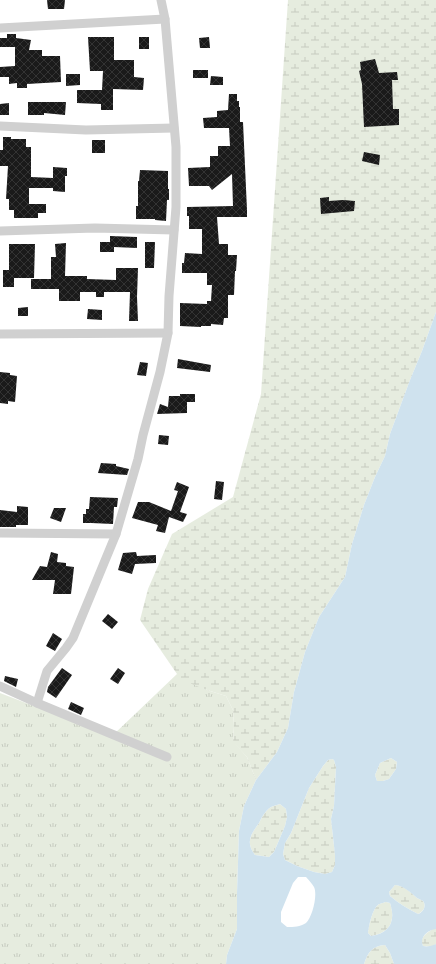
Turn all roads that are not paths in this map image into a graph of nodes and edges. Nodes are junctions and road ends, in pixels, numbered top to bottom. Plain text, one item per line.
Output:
1 (160, 0) edge
2 (164, 19) junction
3 (0, 28) edge
4 (0, 126) edge
5 (174, 128) junction
6 (174, 230) junction
7 (0, 231) edge
8 (168, 333) junction
9 (0, 334) edge
10 (0, 533) edge
11 (116, 534) junction
12 (0, 686) edge
13 (37, 703) junction
14 (168, 757) dead end

1 - 2 street
2 - 3 street
2 - 5 street
4 - 5 street
5 - 6 street
6 - 7 street
6 - 8 street
8 - 9 street
8 - 11 street
10 - 11 street
11 - 13 street
12 - 13 street
13 - 14 street

